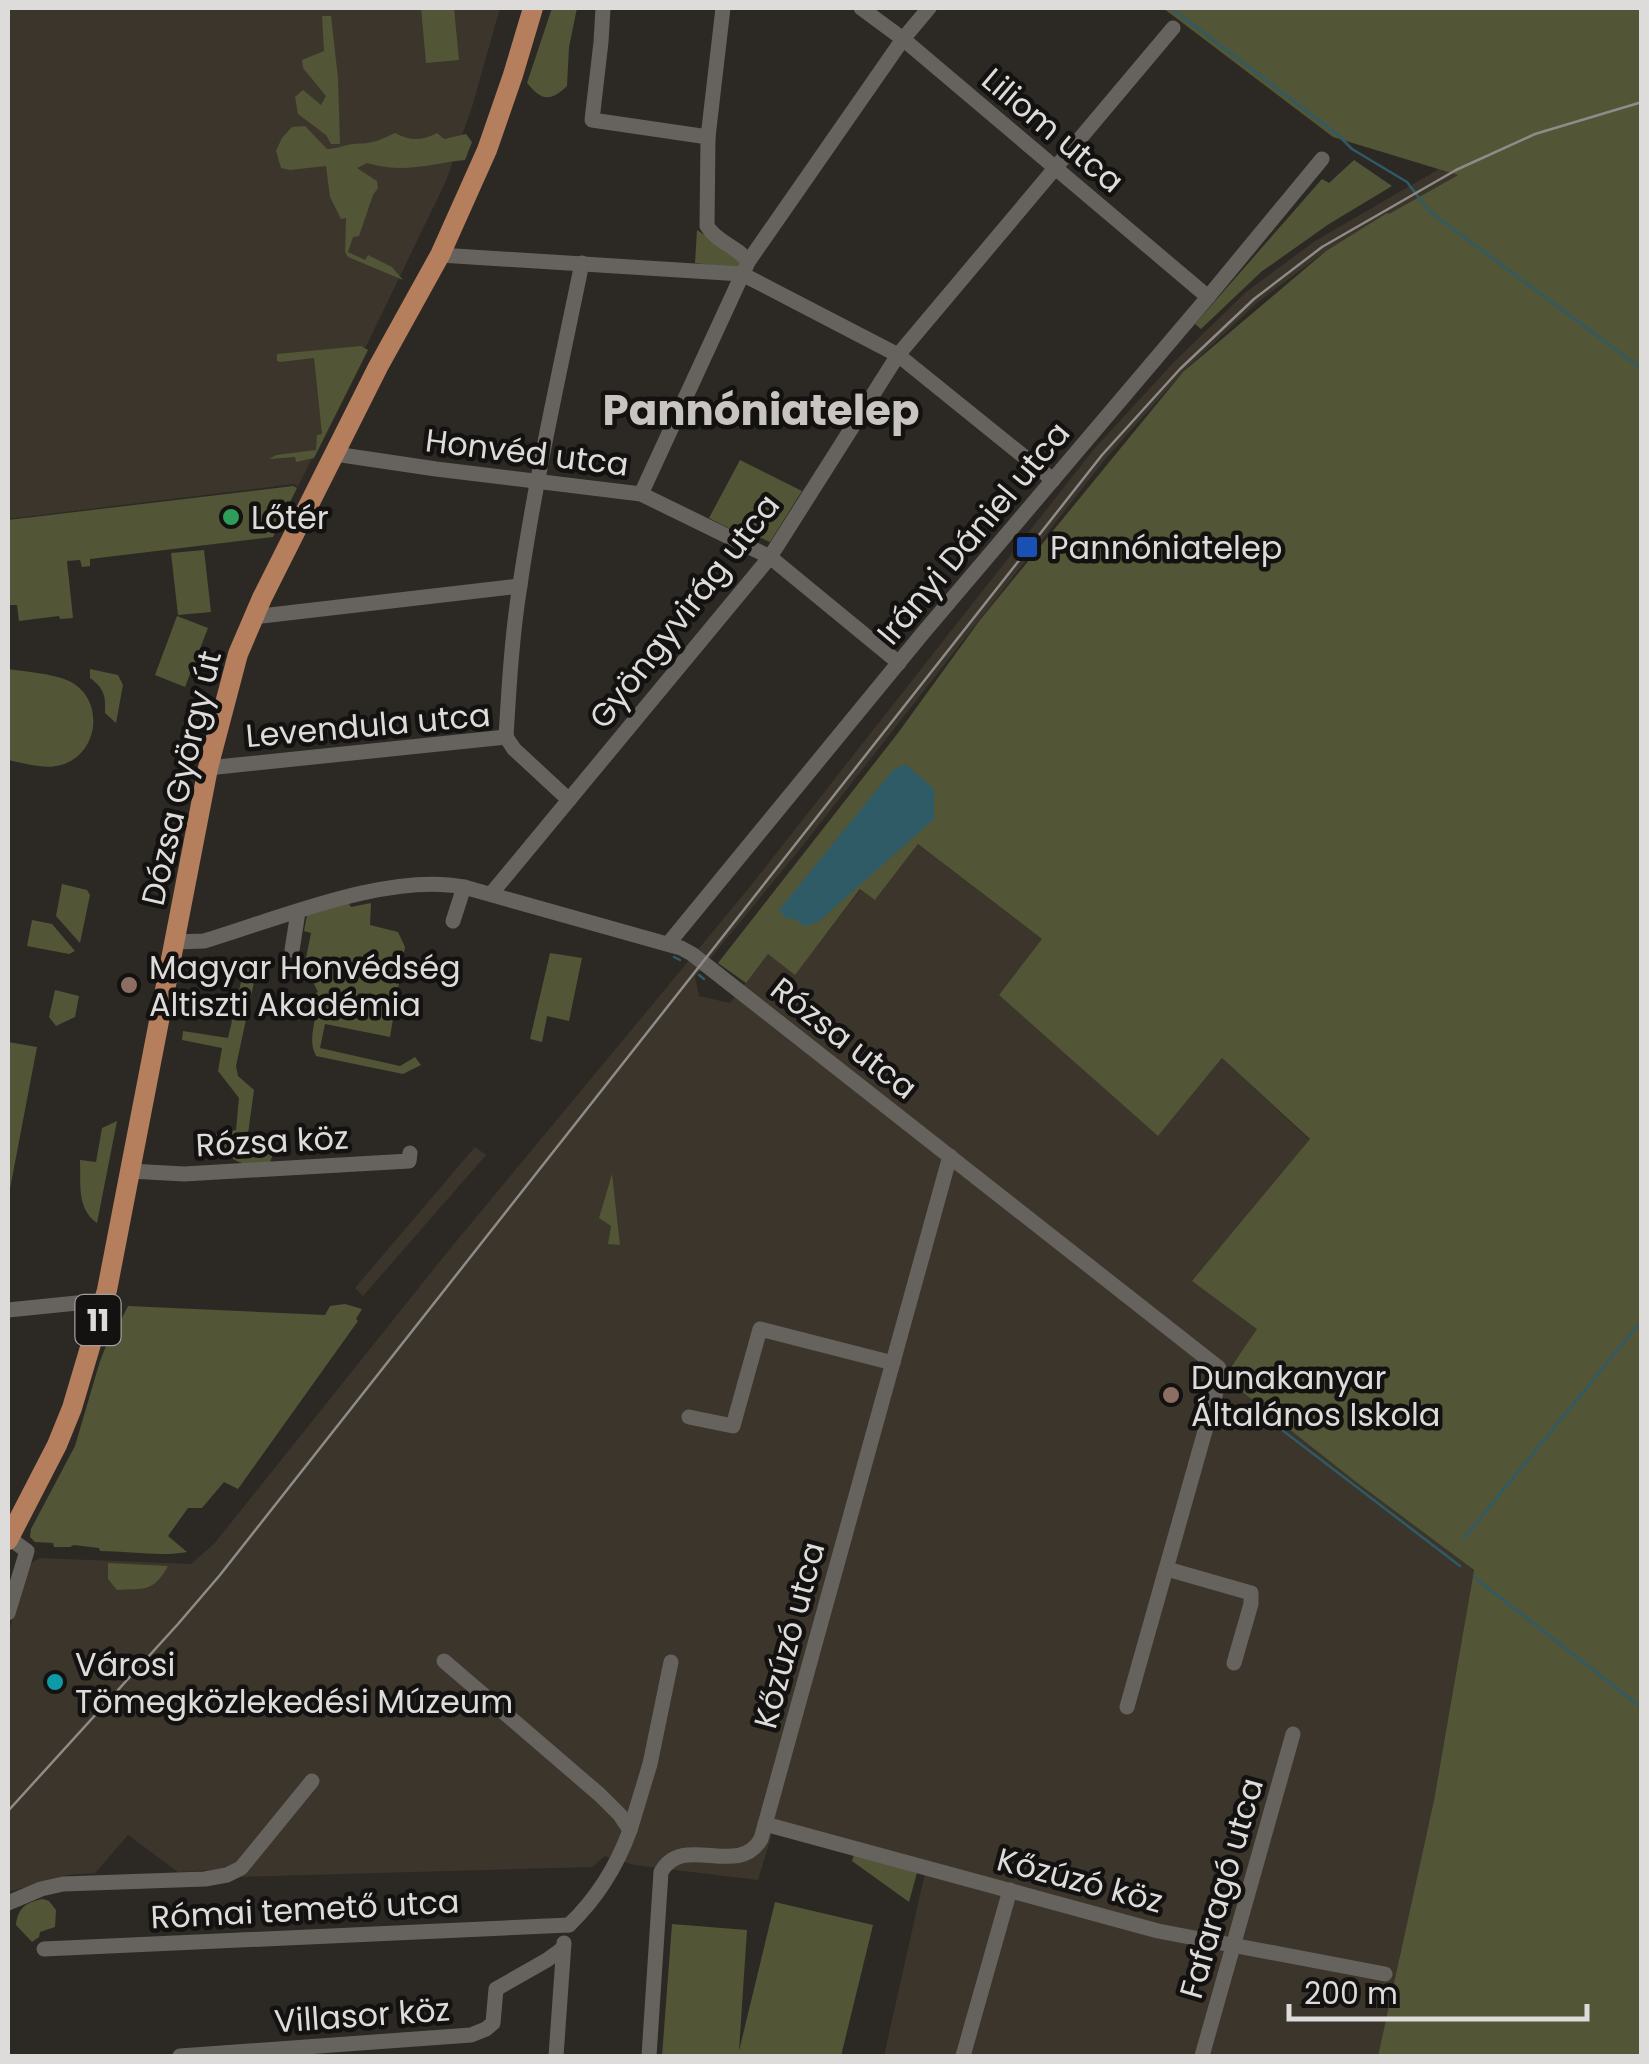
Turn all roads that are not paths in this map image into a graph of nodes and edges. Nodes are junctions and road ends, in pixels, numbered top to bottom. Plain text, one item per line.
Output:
1 (533, 8) edge
2 (603, 8) edge
3 (723, 8) edge
4 (861, 8) edge
5 (929, 8) edge
6 (1173, 28) dead end
7 (903, 39) junction
8 (708, 138) junction
9 (1322, 160) dead end
10 (1055, 167) junction
11 (440, 254) junction
12 (582, 263) junction
13 (745, 268) junction
14 (1208, 298) junction
15 (898, 355) junction
16 (335, 454) junction
17 (537, 480) junction
18 (1053, 480) junction
19 (641, 494) junction
20 (770, 558) junction
21 (520, 586) junction
22 (253, 617) junction
23 (900, 663) junction
24 (506, 736) junction
25 (208, 768) junction
26 (569, 800) junction
27 (464, 887) junction
28 (492, 894) junction
29 (298, 912) junction
30 (453, 921) dead end
31 (175, 942) junction
32 (668, 944) junction
33 (292, 950) dead end
34 (410, 1153) dead end
35 (950, 1156) junction
36 (130, 1170) junction
37 (102, 1305) junction
38 (8, 1310) edge
39 (892, 1363) junction
40 (689, 1417) dead end
41 (8, 1539) edge
42 (1168, 1568) junction
43 (8, 1613) edge
44 (444, 1661) dead end
45 (671, 1662) dead end
46 (1234, 1663) dead end
47 (1127, 1707) dead end
48 (1294, 1734) dead end
49 (312, 1781) dead end
50 (765, 1824) junction
51 (630, 1830) junction
52 (1010, 1890) junction
53 (8, 1903) edge
54 (569, 1925) junction
55 (1234, 1944) junction
56 (44, 1949) dead end
57 (562, 1949) junction
58 (1385, 1974) dead end
59 (180, 2056) edge
60 (556, 2056) edge
61 (649, 2056) edge
62 (963, 2056) edge
63 (1202, 2056) edge

1 - 11 main road, Dózsa György út / 11
2 - 8 street
3 - 8 street
4 - 7 street, Liliom utca
5 - 7 street
6 - 10 street, Gyöngyvirág utca
7 - 10 street, Liliom utca
7 - 13 street
8 - 13 street
9 - 14 street, Irányi Dániel utca
10 - 14 street, Liliom utca
10 - 15 street, Gyöngyvirág utca
11 - 12 street
11 - 16 main road, Dózsa György út / 11
12 - 13 street
12 - 17 street
13 - 15 street
13 - 19 street
14 - 18 street, Irányi Dániel utca
15 - 18 street
15 - 20 street, Gyöngyvirág utca
16 - 17 street, Honvéd utca
16 - 22 main road, Dózsa György út / 11
17 - 19 street, Honvéd utca
17 - 21 street
18 - 23 street, Irányi Dániel utca
19 - 20 street, Honvéd utca
20 - 23 street, Honvéd utca
20 - 26 street, Gyöngyvirág utca
21 - 22 street
21 - 24 street
22 - 25 main road, Dózsa György út / 11
23 - 32 street, Irányi Dániel utca
24 - 25 street, Levendula utca
24 - 26 street, Levendula utca
25 - 31 main road, Dózsa György út / 11
26 - 28 street, Gyöngyvirág utca
27 - 28 street, Rózsa utca
27 - 29 street, Rózsa utca
27 - 30 street
28 - 32 street, Rózsa utca
29 - 31 street, Rózsa utca
29 - 33 street
31 - 36 main road, Dózsa György út / 11
32 - 35 street, Rózsa utca
34 - 36 street, Rózsa köz
35 - 39 street, Kőzúzó utca
35 - 42 street, Rózsa utca
36 - 37 main road, Dózsa György út / 11
37 - 38 street
37 - 41 main road, Dózsa György út / 11
39 - 40 street
39 - 50 street, Kőzúzó utca
41 - 43 street
42 - 46 street
42 - 47 street, Rózsa utca
44 - 51 street
45 - 51 street
48 - 55 street, Fafaragó utca
49 - 53 street
50 - 52 street, Kőzúzó köz
50 - 61 street, Kőzúzó utca
51 - 54 street
52 - 55 street, Kőzúzó köz
52 - 62 street
54 - 56 street, Római temető utca
54 - 57 street
55 - 58 street, Kőzúzó köz
55 - 63 street, Fafaragó utca
57 - 59 street, Villasor köz
57 - 60 street

